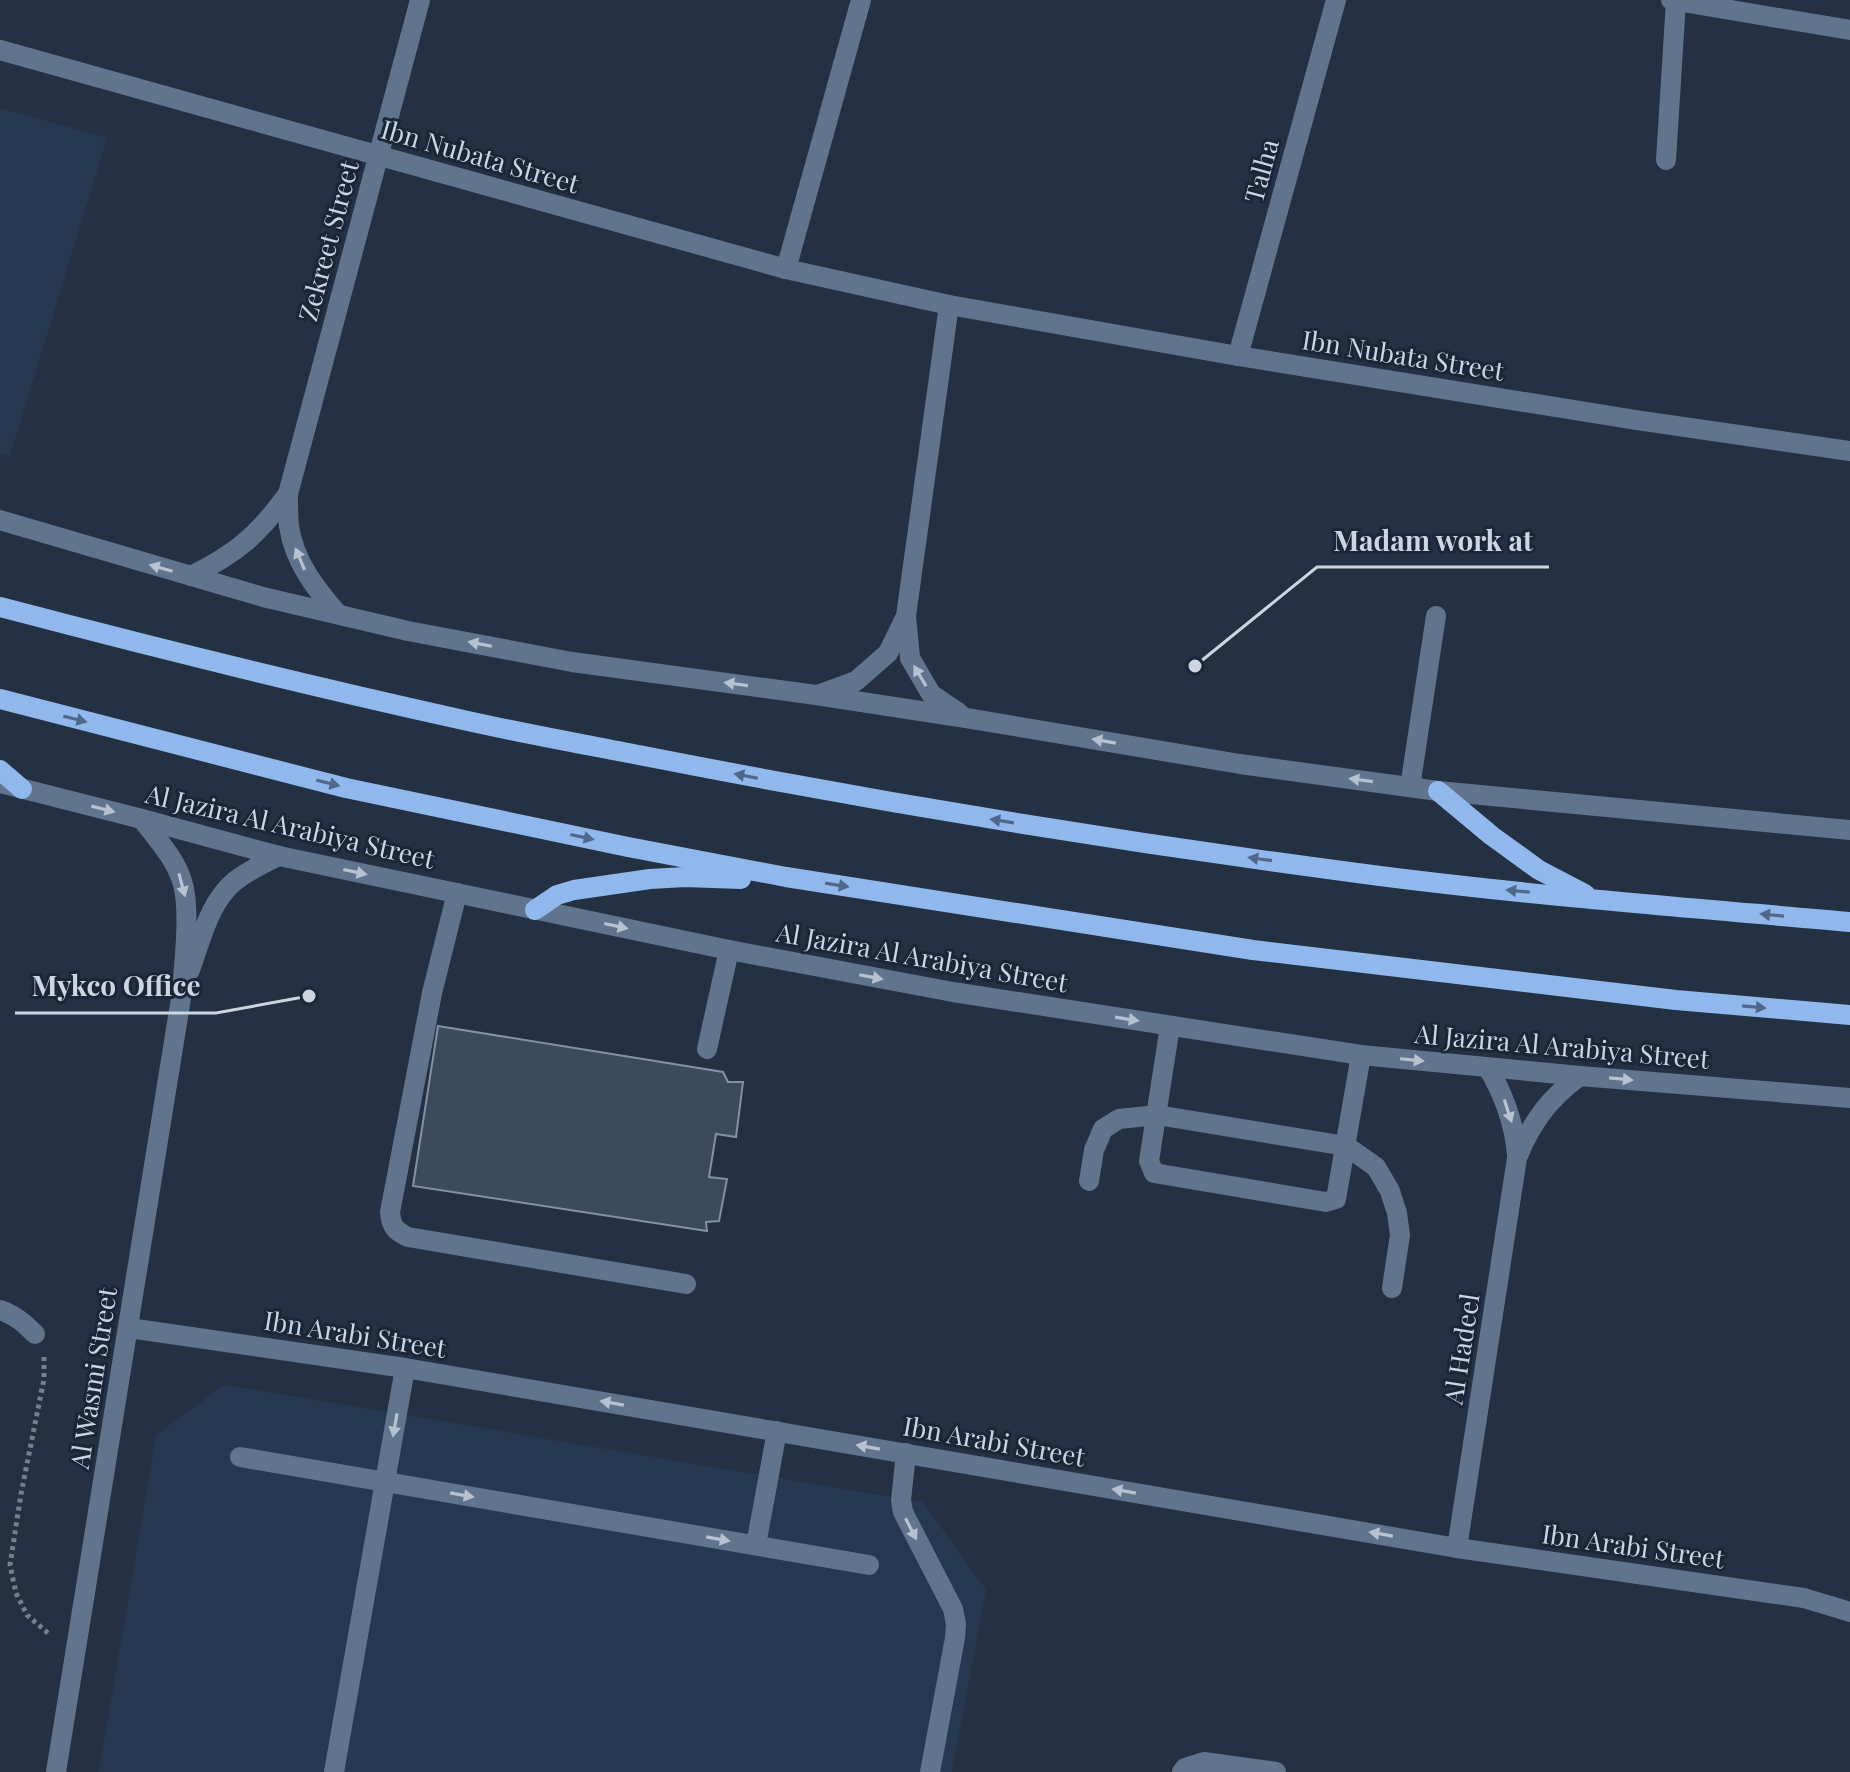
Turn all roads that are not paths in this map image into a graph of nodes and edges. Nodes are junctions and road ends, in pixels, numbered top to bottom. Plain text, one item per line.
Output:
1 (420, 0) edge
2 (861, 0) edge
3 (1336, 0) edge
4 (1674, 0) edge
5 (1850, 30) edge
6 (0, 50) edge
7 (379, 156) junction
8 (1666, 160) dead end
9 (786, 269) junction
10 (949, 305) junction
11 (1238, 356) junction
12 (1850, 451) edge
13 (288, 494) junction
14 (0, 520) edge
15 (191, 576) junction
16 (0, 607) edge
17 (337, 613) junction
18 (906, 616) junction
19 (1436, 616) dead end
20 (816, 695) junction
21 (0, 699) edge
22 (966, 718) junction
23 (0, 770) edge
24 (0, 783) edge
25 (1410, 787) junction
26 (22, 789) junction
27 (1438, 791) junction
28 (142, 819) junction
29 (1850, 830) edge
30 (279, 856) junction
31 (786, 877) junction
32 (457, 893) junction
33 (1595, 900) junction
34 (535, 910) junction
35 (1850, 922) edge
36 (729, 950) junction
37 (182, 992) junction
38 (1850, 1015) edge
39 (1170, 1026) junction
40 (707, 1049) dead end
41 (1361, 1055) junction
42 (1488, 1068) junction
43 (1580, 1076) junction
44 (1850, 1098) edge
45 (1157, 1115) junction
46 (1346, 1146) junction
47 (1517, 1158) junction
48 (1089, 1181) dead end
49 (686, 1284) dead end
50 (1392, 1288) dead end
51 (0, 1310) edge
52 (129, 1328) junction
53 (35, 1334) road end
54 (405, 1368) junction
55 (777, 1431) junction
56 (906, 1453) junction
57 (240, 1457) dead end
58 (385, 1482) junction
59 (756, 1545) junction
60 (1457, 1548) junction
61 (869, 1565) dead end
62 (1850, 1612) edge
63 (56, 1772) edge
64 (334, 1772) edge
65 (930, 1772) edge
66 (1182, 1772) edge
67 (1276, 1772) edge

1 - 7 street, Zekreet Street
2 - 9 street
3 - 11 street, Talha
4 - 5 street
4 - 8 street
6 - 7 street, Ibn Nubata Street
7 - 9 street, Ibn Nubata Street
7 - 13 street, Zekreet Street
9 - 10 street, Ibn Nubata Street
10 - 11 street, Ibn Nubata Street
10 - 18 street
11 - 12 street, Ibn Nubata Street
13 - 15 street, Zekreet Street
17 -> 13 street, Zekreet Street
15 -> 14 street
15 - 17 street
33 -> 16 main road
20 -> 17 street
18 - 20 street
22 -> 18 street
19 - 25 street
20 - 22 street
21 -> 31 main road, Al Jazira Al Arabiya Street
25 -> 22 street
23 - 26 main road
24 - 26 street, Al Jazira Al Arabiya Street
25 - 27 street
26 -> 28 street, Al Jazira Al Arabiya Street
27 - 29 street
27 - 33 main road
28 - 30 street, Al Jazira Al Arabiya Street
28 -> 37 street, Al Wasmi Street
30 -> 32 street, Al Jazira Al Arabiya Street
30 - 37 street, Al Wasmi Street
31 - 34 main road
31 -> 38 main road, Al Jazira Al Arabiya Street
32 - 34 street, Al Jazira Al Arabiya Street
32 - 49 street
35 -> 33 main road
34 -> 36 street, Al Jazira Al Arabiya Street
36 -> 39 street, Al Jazira Al Arabiya Street
36 - 40 street
37 - 52 street, Al Wasmi Street
39 - 41 street, Al Jazira Al Arabiya Street
39 - 45 street
41 -> 42 street, Al Jazira Al Arabiya Street
41 - 46 street
42 - 43 street, Al Jazira Al Arabiya Street
42 -> 47 street, Al Hadeel
43 -> 44 street, Al Jazira Al Arabiya Street
43 - 47 street, Al Hadeel
45 - 46 street
45 - 46 street
45 - 48 street
46 - 50 street
47 - 60 street, Al Hadeel
51 - 53 street
52 - 54 street, Ibn Arabi Street
52 - 63 street, Al Wasmi Street
55 -> 54 street, Ibn Arabi Street
54 -> 58 street
56 -> 55 street, Ibn Arabi Street
55 - 59 street
60 -> 56 street, Ibn Arabi Street
56 -> 65 street
57 - 58 street
58 -> 59 street
58 - 64 street
59 - 61 street
60 - 62 street, Ibn Arabi Street
66 - 67 street

